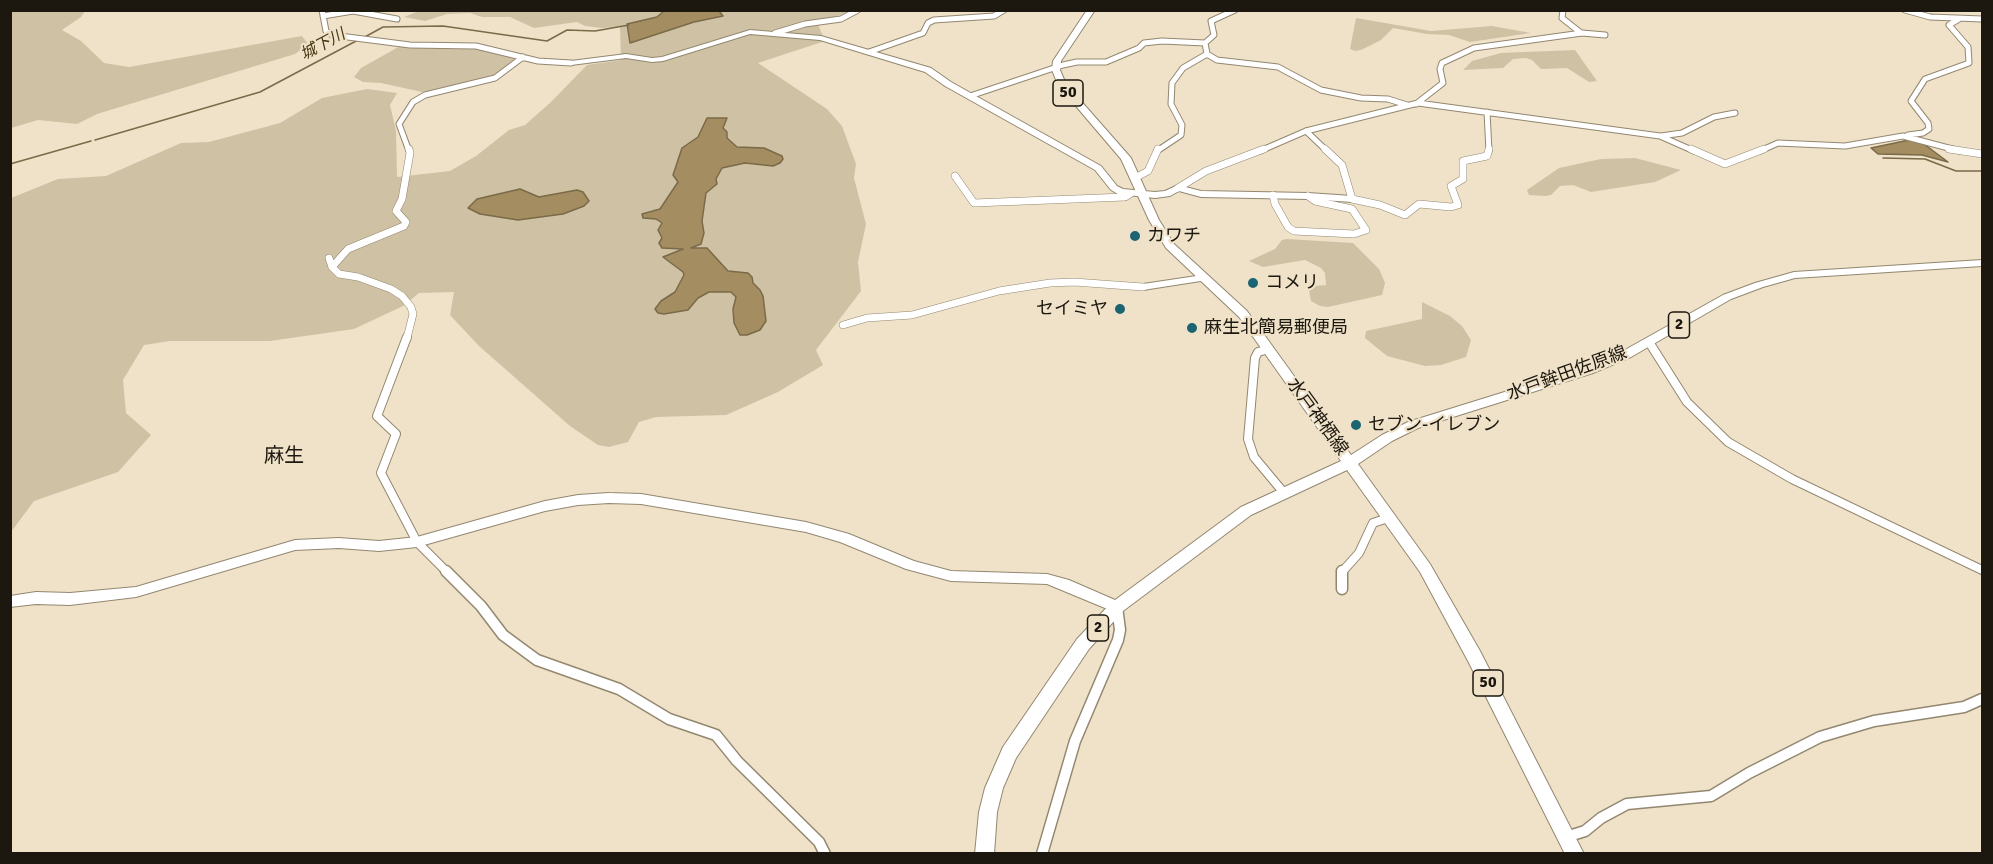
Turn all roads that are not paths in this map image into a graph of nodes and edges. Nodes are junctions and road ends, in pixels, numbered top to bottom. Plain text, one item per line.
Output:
1 (858, 10) edge
2 (1004, 10) edge
3 (1091, 10) edge
4 (1235, 10) edge
5 (1563, 10) edge
6 (1905, 10) edge
7 (322, 13) edge
8 (397, 19) dead end
9 (1959, 19) junction
10 (1983, 19) edge
11 (775, 33) junction
12 (1582, 33) junction
13 (1605, 35) dead end
14 (1205, 43) junction
15 (868, 52) junction
16 (1207, 54) junction
17 (523, 57) junction
18 (571, 63) joint
19 (1057, 68) junction
20 (970, 96) junction
21 (1416, 104) junction
22 (1407, 105) junction
23 (1487, 112) junction
24 (1735, 112) dead end
25 (1306, 131) junction
26 (1660, 136) junction
27 (1903, 136) junction
28 (1983, 154) edge
29 (955, 176) dead end
30 (1135, 178) junction
31 (1178, 188) junction
32 (1136, 194) junction
33 (1272, 195) junction
34 (1308, 196) junction
35 (1352, 200) junction
36 (1983, 263) edge
37 (1203, 279) junction
38 (1143, 287) joint
39 (843, 325) dead end
40 (1649, 342) junction
41 (1269, 349) junction
42 (1350, 463) junction
43 (1284, 494) junction
44 (1391, 517) junction
45 (417, 542) junction
46 (1983, 570) edge
47 (1342, 590) dead end
48 (10, 602) edge
49 (1117, 607) junction
50 (1983, 699) edge
51 (1566, 837) junction
52 (825, 854) edge
53 (984, 854) edge
54 (1042, 854) edge
55 (1575, 854) edge

1 - 11 street
2 - 15 street
3 - 19 main road, 50
4 - 14 street
5 - 12 street
6 - 9 street
7 - 8 street
7 - 17 street
9 - 10 street
9 - 27 street
11 - 15 street
11 - 18 street
12 - 13 street
12 - 21 street
14 - 16 street
14 - 19 street
15 - 20 street
16 - 22 street
16 - 30 street
17 - 18 street
17 - 45 street
19 - 20 street
19 - 30 main road, 水戸神栖線 / 50
20 - 32 street
21 - 22 street
21 - 23 street
22 - 25 street
23 - 26 street
23 - 35 street
24 - 26 street
25 - 31 street
25 - 35 street
26 - 27 street
27 - 28 street
29 - 32 street
30 - 32 main road, 水戸神栖線 / 50
31 - 32 street
31 - 33 street
32 - 37 main road, 水戸神栖線 / 50
33 - 34 street
33 - 34 street
34 - 35 street
36 - 40 main road, 水戸鉾田佐原線 / 2
37 - 38 street
37 - 41 main road, 水戸神栖線 / 50
38 - 39 street
40 - 42 main road, 水戸鉾田佐原線 / 2
40 - 46 street
41 - 42 main road, 水戸神栖線 / 50
41 - 43 street
42 - 43 main road, 水戸鉾田佐原線 / 2
42 - 44 main road, 水戸神栖線 / 50
43 - 49 main road, 水戸鉾田佐原線 / 2
44 - 47 street
44 - 51 main road, 水戸神栖線 / 50
45 - 48 street
45 - 49 street
45 - 52 street
49 - 53 main road, 水戸鉾田佐原線 / 2
49 - 54 street
50 - 51 street
51 - 55 main road, 水戸神栖線 / 50

